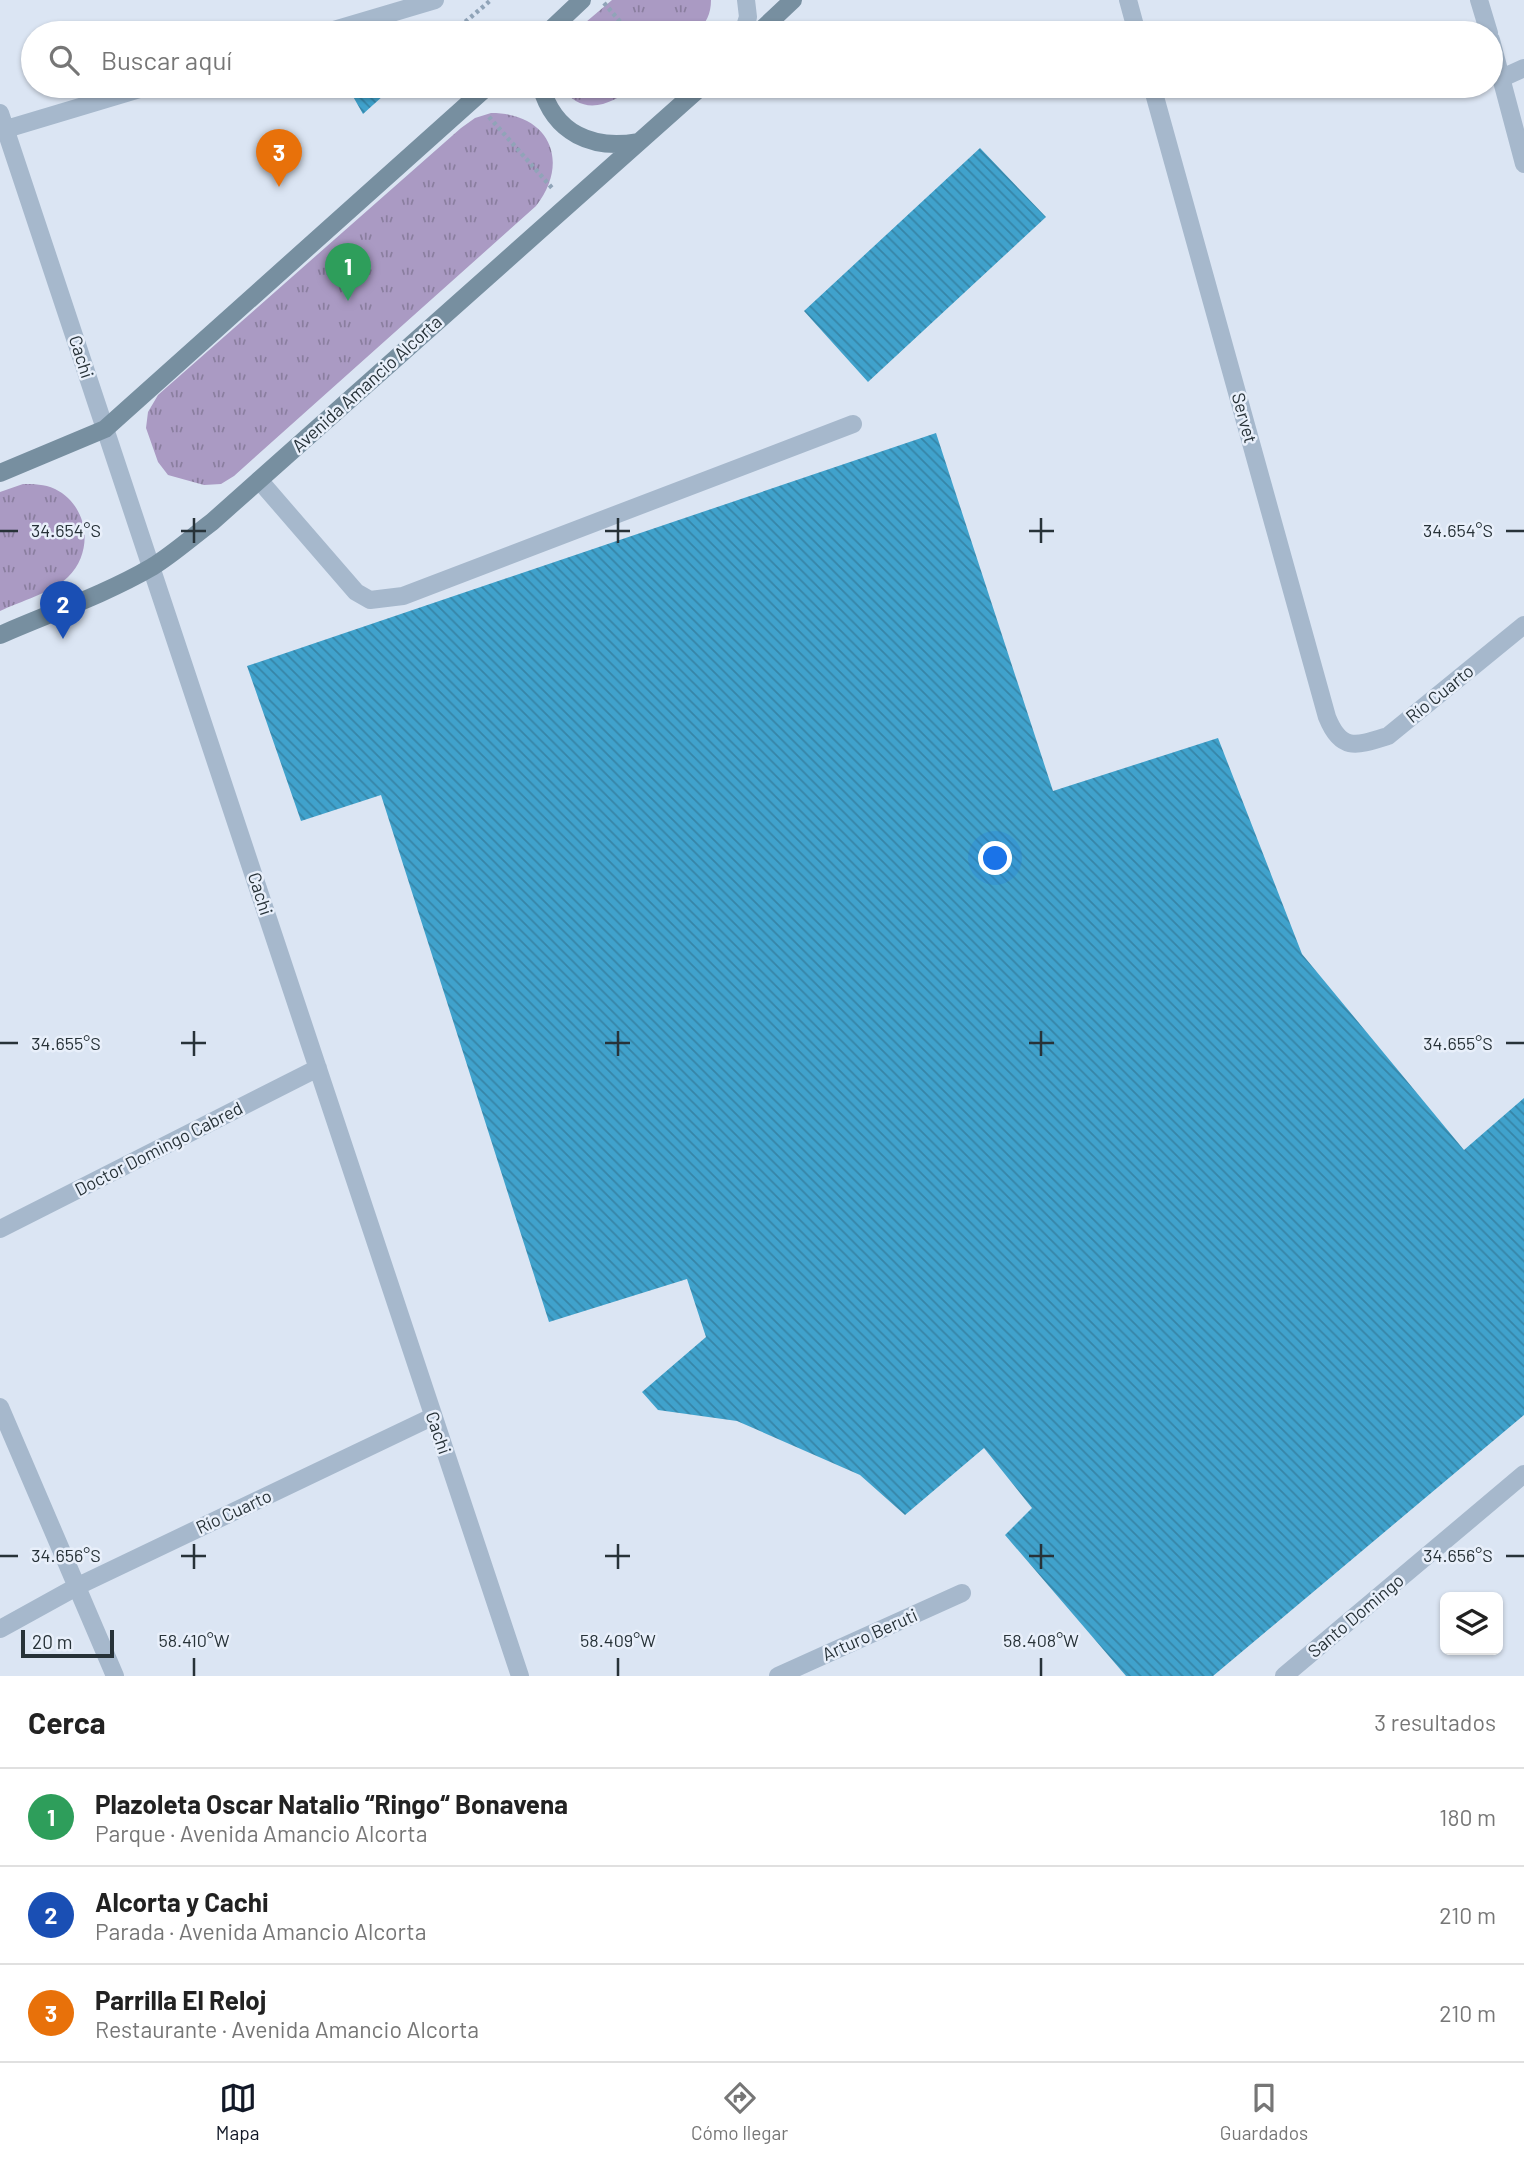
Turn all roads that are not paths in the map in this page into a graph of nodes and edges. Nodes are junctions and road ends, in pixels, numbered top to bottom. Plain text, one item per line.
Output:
1 (435, 0) edge
2 (582, 0) edge
3 (746, 0) edge
4 (793, 0) edge
5 (1128, 0) edge
6 (1479, 0) edge
7 (364, 21) edge
8 (560, 21) edge
9 (747, 21) edge
10 (771, 21) edge
11 (1134, 21) edge
12 (1485, 21) edge
13 (1524, 68) edge
14 (1503, 78) edge
15 (1503, 82) edge
16 (103, 98) edge
17 (474, 98) edge
18 (545, 98) edge
19 (688, 98) edge
20 (1155, 98) edge
21 (2, 124) edge
22 (640, 141) junction
23 (1524, 164) edge
24 (853, 424) dead end
25 (105, 429) junction
26 (0, 473) edge
27 (259, 480) junction
28 (152, 566) junction
29 (1524, 625) edge
30 (0, 635) edge
31 (1347, 743) joint
32 (318, 1068) junction
33 (0, 1229) edge
34 (0, 1407) edge
35 (432, 1417) junction
36 (1524, 1474) edge
37 (78, 1586) junction
38 (962, 1593) dead end
39 (0, 1629) edge
40 (1291, 1674) edge
41 (115, 1676) edge
42 (520, 1676) edge
43 (778, 1676) edge

1 - 7 street
2 - 8 main road
3 - 9 street
4 - 10 main road
5 - 11 street
6 - 12 street
13 - 14 street
15 - 23 street
16 - 21 street
17 - 25 main road
18 - 22 main road
19 - 22 main road, Avenida Amancio Alcorta
20 - 31 street, Servet
21 - 25 street, Cachi
22 - 27 main road, Avenida Amancio Alcorta
24 - 27 street
25 - 26 main road
25 - 28 street, Cachi
27 - 28 main road, Avenida Amancio Alcorta
28 - 30 main road, Avenida Amancio Alcorta
28 - 32 street, Cachi
29 - 31 street, Río Cuarto
32 - 33 street, Doctor Domingo Cabred
32 - 35 street, Cachi
34 - 37 street
35 - 37 street, Río Cuarto
35 - 42 street, Cachi
36 - 40 street, Santo Domingo
37 - 39 street, Río Cuarto
37 - 41 street
38 - 43 street, Arturo Beruti

